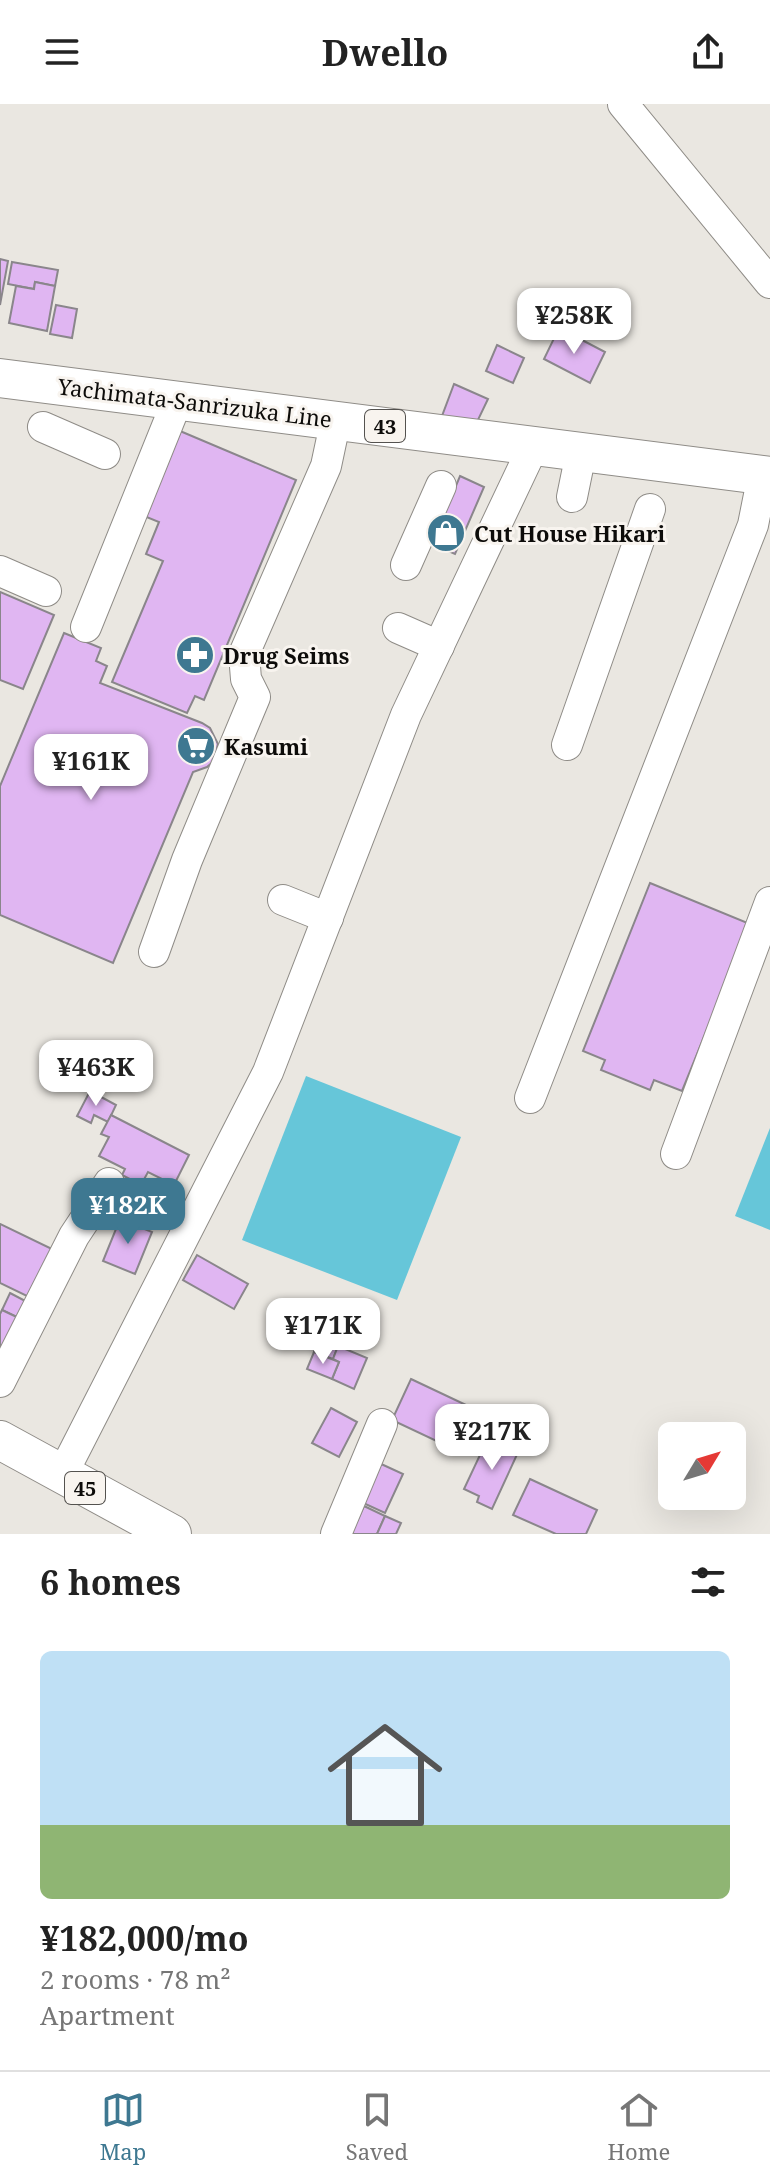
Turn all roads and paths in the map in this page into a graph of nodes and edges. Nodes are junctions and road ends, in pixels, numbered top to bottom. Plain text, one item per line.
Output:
1 (623, 104) edge
2 (770, 283) edge
3 (0, 378) edge
4 (178, 399) junction
5 (51, 408) junction
6 (336, 419) junction
7 (533, 447) junction
8 (581, 453) junction
9 (105, 454) dead end
10 (766, 475) edge
11 (441, 486) dead end
12 (572, 497) dead end
13 (650, 509) dead end
14 (406, 565) dead end
15 (0, 571) edge
16 (46, 591) dead end
17 (86, 627) dead end
18 (398, 628) dead end
19 (439, 646) junction
20 (567, 745) dead end
21 (283, 900) dead end
22 (770, 902) edge
23 (328, 918) junction
24 (154, 952) dead end
25 (530, 1098) dead end
26 (676, 1154) dead end
27 (109, 1183) dead end
28 (0, 1382) edge
29 (382, 1424) dead end
30 (0, 1440) edge
31 (62, 1475) junction
32 (172, 1534) edge
33 (336, 1534) edge

1 - 2 street
3 - 5 main road, Yachimata-Sanrizuka Line / 43
4 - 5 main road, Yachimata-Sanrizuka Line / 43
4 - 6 main road, Yachimata-Sanrizuka Line / 43
4 - 17 street
5 - 9 street
6 - 7 main road, Yachimata-Sanrizuka Line / 43
6 - 24 street
7 - 8 main road, Yachimata-Sanrizuka Line / 43
7 - 19 street
8 - 10 main road, Yachimata-Sanrizuka Line / 43
8 - 12 street
10 - 25 street
11 - 14 street
13 - 20 street
15 - 16 street
18 - 19 street
19 - 23 street
21 - 23 street
22 - 26 street
23 - 31 street
27 - 28 street
29 - 33 street
30 - 31 main road, 45
31 - 32 main road, 45

